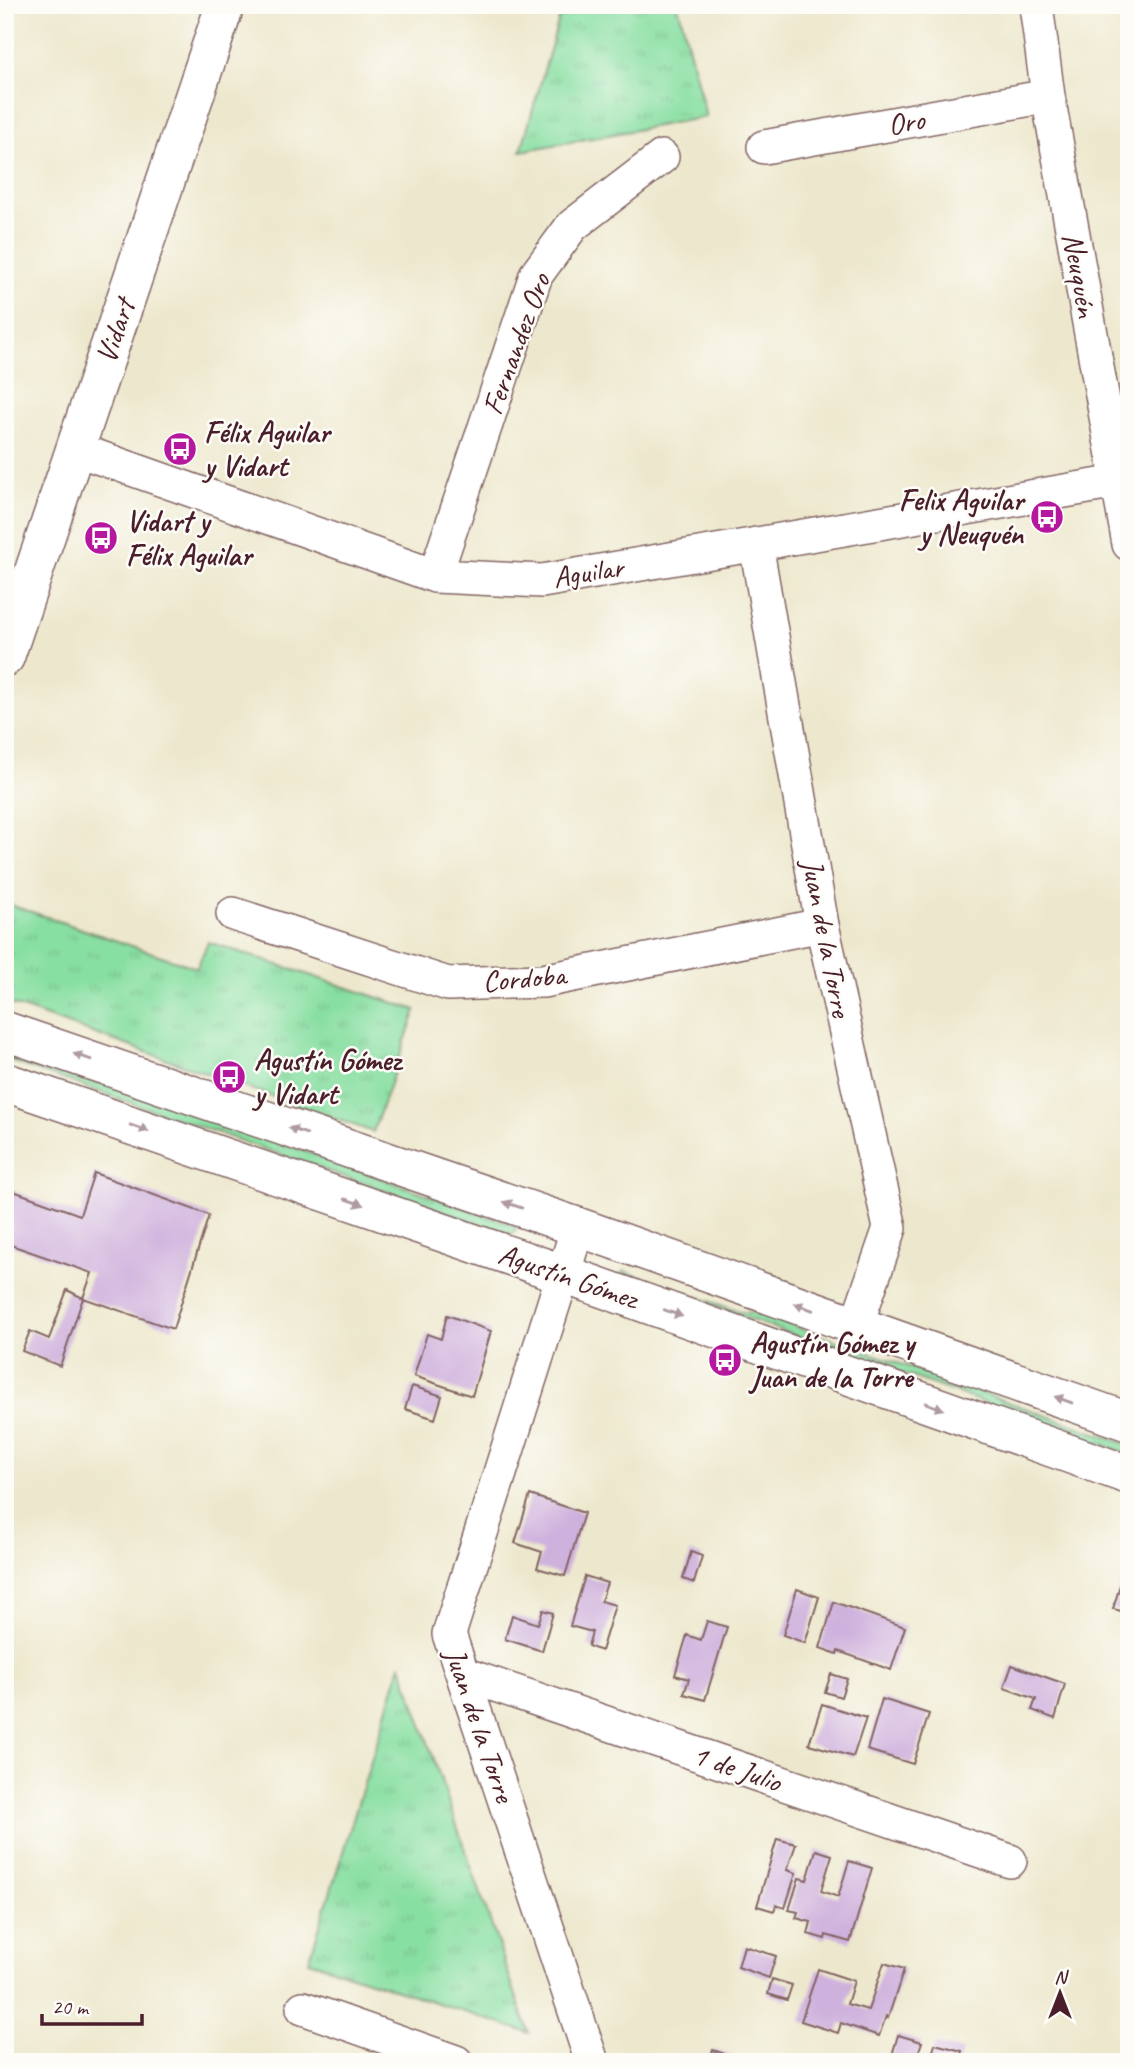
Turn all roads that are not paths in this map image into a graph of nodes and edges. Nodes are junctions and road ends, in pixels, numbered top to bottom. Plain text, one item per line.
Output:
1 (225, 5) edge
2 (1036, 5) edge
3 (1048, 96) junction
4 (764, 147) dead end
5 (662, 157) dead end
6 (75, 449) junction
7 (1123, 481) edge
8 (756, 544) junction
9 (1129, 544) edge
10 (435, 576) junction
11 (5, 657) edge
12 (233, 914) dead end
13 (822, 925) junction
14 (5, 1031) edge
15 (5, 1082) edge
16 (578, 1227) junction
17 (563, 1274) junction
18 (856, 1326) junction
19 (1129, 1422) edge
20 (1129, 1475) edge
21 (463, 1674) junction
22 (1010, 1861) dead end
23 (303, 2008) dead end
24 (456, 2062) edge
25 (592, 2062) edge

1 - 6 main road, Vidart
2 - 3 street, Neuquén
3 - 4 street, Oro
3 - 7 street, Neuquén
5 - 10 street, Fernandez Oro
6 - 10 street, Aguilar
6 - 11 main road, Vidart
7 - 8 street, Aguilar
7 - 9 street, Neuquén
8 - 10 street, Aguilar
8 - 13 street, Juan de la Torre
12 - 13 street, Cordoba
13 - 18 street, Juan de la Torre
16 -> 14 main road, Agustín Gómez
15 -> 17 main road, Agustín Gómez
16 - 17 street, Juan de la Torre
18 -> 16 main road, Agustín Gómez
17 -> 20 main road, Agustín Gómez
17 - 21 street, Juan de la Torre
19 -> 18 main road, Agustín Gómez
21 - 22 street, 1 de Julio
21 - 25 street, Juan de la Torre
23 - 24 street

